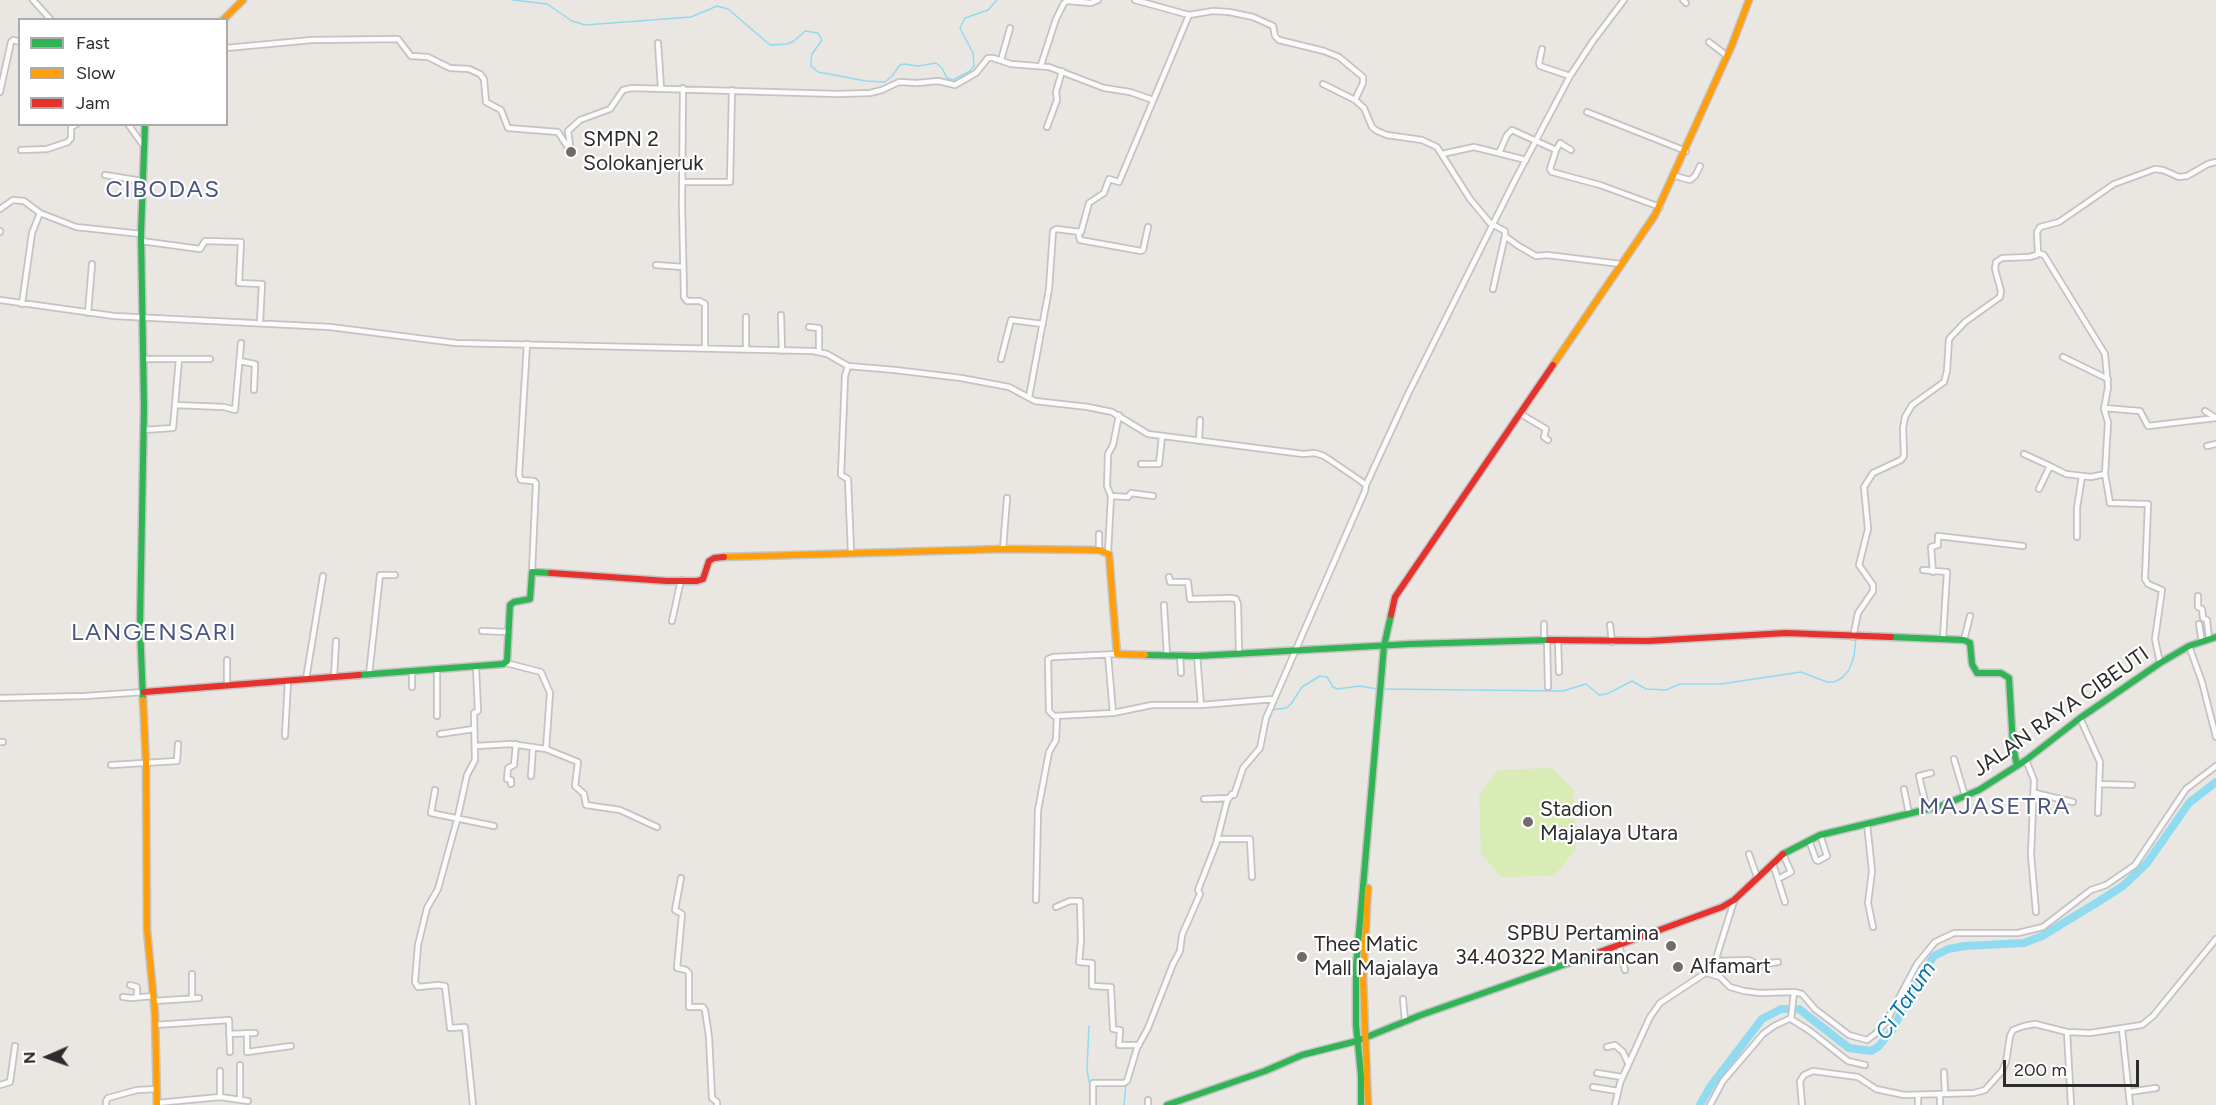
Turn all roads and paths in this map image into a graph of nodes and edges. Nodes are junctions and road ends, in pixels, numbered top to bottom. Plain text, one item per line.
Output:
1 (33, 0) edge
2 (243, 0) edge
3 (1098, 0) edge
4 (1135, 0) edge
5 (1624, 0) edge
6 (1749, 0) edge
7 (1189, 15) junction
8 (49, 18) edge
9 (225, 18) edge
10 (1011, 28) dead end
11 (18, 41) edge
12 (1709, 42) dead end
13 (658, 43) dead end
14 (228, 48) edge
15 (1542, 49) dead end
16 (1727, 56) junction
17 (1001, 60) junction
18 (1041, 65) junction
19 (1062, 71) junction
20 (1570, 76) junction
21 (1323, 84) dead end
22 (661, 88) junction
23 (683, 88) junction
24 (732, 90) junction
25 (0, 92) edge
26 (1153, 100) junction
27 (1355, 100) junction
28 (1587, 112) dead end
29 (73, 126) edge
30 (129, 126) edge
31 (145, 126) edge
32 (1047, 127) dead end
33 (1537, 140) junction
34 (143, 145) junction
35 (21, 150) dead end
36 (1556, 150) junction
37 (1571, 150) dead end
38 (1686, 151) junction
39 (1499, 153) junction
40 (1442, 154) junction
41 (1526, 160) junction
42 (2216, 162) edge
43 (1700, 166) dead end
44 (105, 175) dead end
45 (1674, 177) junction
46 (142, 181) junction
47 (683, 182) junction
48 (1660, 207) junction
49 (0, 209) edge
50 (40, 213) junction
51 (1494, 224) junction
52 (1148, 227) dead end
53 (1078, 232) junction
54 (141, 234) junction
55 (1505, 236) junction
56 (141, 241) junction
57 (2038, 253) junction
58 (92, 264) dead end
59 (1621, 264) junction
60 (656, 265) dead end
61 (683, 267) junction
62 (1492, 289) dead end
63 (0, 300) edge
64 (22, 304) junction
65 (88, 313) junction
66 (781, 315) dead end
67 (746, 317) dead end
68 (143, 318) junction
69 (260, 322) junction
70 (1043, 324) junction
71 (809, 327) dead end
72 (241, 343) dead end
73 (527, 344) junction
74 (705, 348) junction
75 (746, 349) junction
76 (782, 351) junction
77 (819, 352) junction
78 (2063, 357) dead end
79 (143, 359) junction
80 (179, 359) junction
81 (210, 359) dead end
82 (1001, 359) dead end
83 (239, 361) junction
84 (848, 366) junction
85 (2107, 378) junction
86 (254, 390) dead end
87 (1029, 397) junction
88 (175, 405) junction
89 (2104, 408) junction
90 (2205, 411) dead end
91 (1519, 413) junction
92 (1119, 415) junction
93 (1200, 420) dead end
94 (143, 430) junction
95 (1162, 436) junction
96 (1548, 440) dead end
97 (1199, 441) junction
98 (2216, 444) edge
99 (2207, 447) dead end
100 (2024, 454) dead end
101 (1141, 464) dead end
102 (2050, 466) junction
103 (2105, 474) junction
104 (2082, 476) junction
105 (1366, 485) junction
106 (2039, 489) dead end
107 (1111, 496) junction
108 (1153, 496) dead end
109 (1007, 498) dead end
110 (1099, 534) dead end
111 (2077, 537) dead end
112 (2023, 546) dead end
113 (1003, 549) junction
114 (1099, 550) junction
115 (851, 552) junction
116 (1108, 552) junction
117 (1923, 570) dead end
118 (532, 572) junction
119 (1933, 572) junction
120 (395, 575) dead end
121 (323, 576) dead end
122 (1169, 577) dead end
123 (681, 580) junction
124 (2198, 596) dead end
125 (1164, 605) dead end
126 (1970, 616) dead end
127 (672, 621) dead end
128 (1544, 624) dead end
129 (2199, 624) dead end
130 (1610, 626) dead end
131 (482, 631) dead end
132 (508, 632) junction
133 (1856, 636) junction
134 (1942, 638) junction
135 (2212, 638) edge
136 (1545, 640) junction
137 (1965, 640) junction
138 (336, 641) dead end
139 (1558, 641) junction
140 (1612, 642) junction
141 (2202, 642) junction
142 (1384, 646) junction
143 (2189, 646) junction
144 (1297, 649) junction
145 (1239, 653) junction
146 (1117, 654) junction
147 (1108, 655) junction
148 (1167, 656) junction
149 (1180, 656) junction
150 (1197, 656) junction
151 (227, 660) dead end
152 (506, 663) junction
153 (2160, 663) junction
154 (476, 667) junction
155 (437, 669) junction
156 (412, 672) junction
157 (1559, 672) dead end
158 (1181, 673) dead end
159 (369, 675) junction
160 (334, 676) junction
161 (1382, 679) junction
162 (288, 680) junction
163 (306, 680) junction
164 (227, 686) junction
165 (412, 687) dead end
166 (1548, 687) dead end
167 (144, 692) junction
168 (0, 698) edge
169 (1274, 699) junction
170 (1201, 705) junction
171 (1113, 713) junction
172 (437, 716) dead end
173 (1057, 716) junction
174 (2080, 718) junction
175 (474, 729) junction
176 (440, 734) dead end
177 (285, 736) dead end
178 (2216, 737) edge
179 (178, 744) dead end
180 (516, 744) junction
181 (476, 746) junction
182 (533, 747) junction
183 (546, 748) junction
184 (1954, 759) dead end
185 (2026, 760) junction
186 (146, 763) junction
187 (111, 765) dead end
188 (2017, 766) junction
189 (2216, 766) edge
190 (1931, 773) dead end
191 (531, 776) dead end
192 (511, 784) dead end
193 (2100, 784) junction
194 (2132, 785) dead end
195 (1904, 789) dead end
196 (435, 790) dead end
197 (2035, 794) junction
198 (1965, 796) junction
199 (1229, 798) junction
200 (1204, 799) dead end
201 (2073, 802) dead end
202 (1927, 810) junction
203 (2098, 813) dead end
204 (1909, 814) junction
205 (458, 820) junction
206 (1867, 823) junction
207 (494, 826) dead end
208 (657, 827) dead end
209 (1820, 835) junction
210 (1221, 839) junction
211 (1809, 840) junction
212 (1749, 854) dead end
213 (1783, 854) junction
214 (1773, 864) junction
215 (1252, 877) dead end
216 (1757, 877) junction
217 (681, 878) dead end
218 (1778, 879) junction
219 (1036, 900) dead end
220 (1734, 900) junction
221 (1785, 903) dead end
222 (1056, 907) dead end
223 (2036, 912) dead end
224 (1873, 927) dead end
225 (2216, 939) edge
226 (1619, 945) junction
227 (1716, 961) junction
228 (1778, 962) dead end
229 (1625, 970) dead end
230 (1707, 973) junction
231 (192, 974) dead end
232 (130, 985) dead end
233 (1794, 993) junction
234 (123, 997) dead end
235 (137, 997) junction
236 (154, 998) junction
237 (1403, 999) dead end
238 (1791, 1018) junction
239 (1405, 1022) junction
240 (155, 1025) junction
241 (2122, 1029) junction
242 (2067, 1032) junction
243 (247, 1033) junction
244 (255, 1033) dead end
245 (229, 1034) junction
246 (1365, 1038) junction
247 (1356, 1041) junction
248 (1138, 1045) junction
249 (15, 1046) dead end
250 (291, 1046) dead end
251 (1607, 1047) dead end
252 (230, 1052) dead end
253 (1628, 1063) junction
254 (240, 1065) dead end
255 (1865, 1065) dead end
256 (220, 1071) dead end
257 (1944, 1072) dead end
258 (1597, 1073) dead end
259 (1622, 1077) junction
260 (0, 1085) edge
261 (1593, 1087) dead end
262 (2156, 1088) dead end
263 (157, 1089) junction
264 (1618, 1091) junction
265 (2129, 1092) junction
266 (1943, 1094) junction
267 (1918, 1095) junction
268 (220, 1097) junction
269 (240, 1099) junction
270 (248, 1101) dead end
271 (157, 1104) edge
272 (106, 1105) edge
273 (473, 1105) edge
274 (717, 1105) edge
275 (1093, 1105) edge
276 (1167, 1105) edge
277 (1361, 1105) edge
278 (1368, 1105) edge
279 (1615, 1105) edge
280 (1710, 1105) edge
281 (1802, 1105) edge
282 (1918, 1105) edge
283 (1940, 1105) edge
284 (2071, 1105) edge
285 (2130, 1105) edge

1 - 8 street
2 - 9 main road
3 - 18 street
4 - 7 street
5 - 20 street
6 - 16 main road
7 - 26 street
7 - 27 street
10 - 17 street
11 - 25 street
12 - 16 street
13 - 22 street
14 - 22 street
15 - 20 street
16 - 38 main road
17 - 18 street
17 - 24 street
18 - 19 street
19 - 26 street
19 - 32 street
20 - 33 street
21 - 27 street
22 - 23 street
23 - 24 street
23 - 47 street
24 - 47 street
26 - 53 street
27 - 40 street
28 - 38 street
29 - 35 street
30 - 34 street
31 - 34 main road
33 - 36 street
33 - 39 street
33 - 41 street
34 - 46 main road
36 - 37 street
36 - 48 street
38 - 45 main road
39 - 40 street
39 - 41 street
40 - 51 street
41 - 51 street
42 - 57 street
43 - 45 street
44 - 46 street
45 - 48 main road
46 - 54 main road
47 - 61 street
48 - 59 main road
49 - 50 street
50 - 54 street
50 - 64 street
51 - 55 street
51 - 105 street
52 - 53 street
53 - 70 street
54 - 56 main road
55 - 59 street
55 - 62 street
56 - 68 main road
56 - 69 street
57 - 85 street
57 - 133 street
58 - 65 street
59 - 91 main road
60 - 61 street
61 - 74 street
63 - 64 street
64 - 65 street
65 - 68 street
66 - 76 street
67 - 75 street
68 - 69 street
68 - 79 main road
69 - 73 street
70 - 82 street
70 - 87 street
71 - 77 street
72 - 83 street
73 - 74 street
73 - 118 street
74 - 75 street
75 - 76 street
76 - 77 street
77 - 84 street
78 - 85 street
79 - 80 street
79 - 94 main road
80 - 81 street
80 - 88 street
83 - 86 street
83 - 88 street
84 - 87 street
84 - 115 street
85 - 89 street
87 - 92 street
88 - 94 street
89 - 90 street
89 - 103 street
91 - 96 street
91 - 142 main road
92 - 95 street
92 - 107 street
93 - 97 street
94 - 167 main road
95 - 97 street
95 - 101 street
97 - 105 street
98 - 99 street
100 - 102 street
102 - 104 street
102 - 106 street
103 - 104 street
103 - 153 street
104 - 111 street
105 - 144 street
107 - 108 street
107 - 116 street
109 - 113 street
110 - 114 street
112 - 119 street
113 - 114 main road
113 - 115 main road
114 - 116 main road
115 - 123 main road
116 - 146 main road
117 - 119 street
118 - 123 main road
118 - 132 main road
119 - 134 street
120 - 159 street
121 - 163 street
122 - 145 street
123 - 127 street
124 - 135 street
125 - 148 street
126 - 137 street
128 - 136 street
129 - 141 street
130 - 140 street
131 - 132 street
132 - 152 main road
133 - 134 main road
133 - 140 main road
134 - 137 main road
135 - 141 main road, JALAN RAYA CIBEUTI
136 - 139 main road
136 - 142 main road
136 - 166 street
137 - 188 main road
138 - 160 street
139 - 140 main road
139 - 157 street
141 - 143 main road, JALAN RAYA CIBEUTI
142 - 144 main road
142 - 161 main road
143 - 153 main road, JALAN RAYA CIBEUTI
143 - 178 street
144 - 145 main road
144 - 169 street
145 - 150 main road
146 - 147 street
146 - 148 main road
147 - 171 street
147 - 173 street
148 - 149 main road
149 - 150 main road
149 - 158 street
150 - 170 street
151 - 164 street
152 - 154 main road
152 - 183 street
153 - 174 main road, JALAN RAYA CIBEUTI
154 - 155 main road
154 - 175 street
155 - 156 main road
155 - 172 street
156 - 159 main road
156 - 165 street
159 - 160 main road
160 - 163 main road
161 - 246 main road
161 - 247 main road
162 - 163 main road
162 - 164 main road
162 - 177 street
164 - 167 main road
167 - 168 street
167 - 186 main road
169 - 170 street
169 - 199 street
170 - 171 street
171 - 173 street
173 - 219 street
174 - 185 main road, JALAN RAYA CIBEUTI
174 - 193 street
175 - 176 street
175 - 181 street
179 - 186 street
180 - 181 street
180 - 182 street
180 - 192 street
181 - 205 street
182 - 183 street
182 - 191 street
183 - 208 street
184 - 198 street
185 - 188 main road, JALAN RAYA CIBEUTI
185 - 197 street
186 - 187 street
186 - 236 main road
188 - 198 main road, JALAN RAYA CIBEUTI
189 - 233 street
190 - 202 street
193 - 194 street
193 - 203 street
195 - 204 street
196 - 205 street
197 - 201 street
197 - 223 street
198 - 202 main road, JALAN RAYA CIBEUTI
199 - 200 street
199 - 210 street
202 - 204 main road, JALAN RAYA CIBEUTI
204 - 206 main road, JALAN RAYA CIBEUTI
205 - 207 street
205 - 273 street
206 - 209 main road, JALAN RAYA CIBEUTI
206 - 224 street
209 - 211 main road, JALAN RAYA CIBEUTI
209 - 211 street
210 - 215 street
210 - 248 street
211 - 213 main road, JALAN RAYA CIBEUTI
212 - 216 street
213 - 214 main road, JALAN RAYA CIBEUTI
213 - 218 street
214 - 216 main road, JALAN RAYA CIBEUTI
214 - 218 street
216 - 220 main road, JALAN RAYA CIBEUTI
217 - 274 street
218 - 221 street
220 - 226 main road
220 - 227 street
222 - 248 street
225 - 241 street
226 - 229 street
226 - 239 main road
227 - 228 street
227 - 230 street
230 - 233 street
230 - 253 street
231 - 236 street
232 - 235 street
233 - 238 street
234 - 235 street
235 - 236 street
236 - 240 main road
237 - 239 street
238 - 255 street
238 - 280 street
239 - 246 main road
240 - 245 street
240 - 263 main road
241 - 242 street
241 - 265 street
242 - 266 street
242 - 284 street
243 - 244 street
243 - 245 street
243 - 250 street
245 - 252 street
246 - 247 main road
246 - 278 main road
247 - 276 main road
247 - 277 main road
248 - 275 street
249 - 260 street
251 - 253 street
253 - 259 street
254 - 269 street
256 - 268 street
257 - 266 street
258 - 259 street
259 - 264 street
261 - 264 street
262 - 265 street
263 - 271 main road
263 - 272 street
264 - 279 street
265 - 285 street
266 - 267 street
266 - 283 street
267 - 281 street
267 - 282 street
268 - 269 street
268 - 271 street
269 - 270 street

